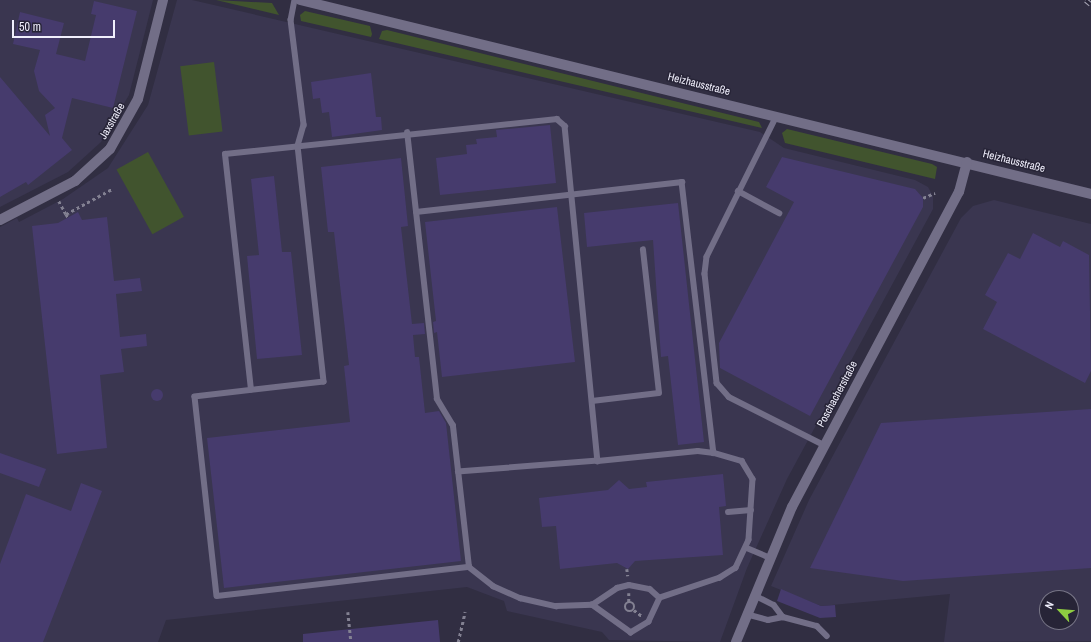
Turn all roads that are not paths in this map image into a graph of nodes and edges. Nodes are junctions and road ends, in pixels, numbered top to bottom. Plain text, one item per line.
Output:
1 (163, 0) edge
2 (295, 0) edge
3 (300, 0) edge
4 (777, 116) junction
5 (407, 134) junction
6 (298, 146) junction
7 (966, 162) junction
8 (738, 191) junction
9 (572, 193) junction
10 (1091, 194) edge
11 (416, 212) junction
12 (778, 213) dead end
13 (0, 220) edge
14 (643, 250) dead end
15 (251, 390) junction
16 (592, 401) junction
17 (824, 445) junction
18 (714, 453) junction
19 (598, 461) junction
20 (458, 472) junction
21 (751, 510) junction
22 (728, 512) dead end
23 (747, 548) junction
24 (770, 558) junction
25 (469, 567) junction
26 (754, 595) junction
27 (660, 598) junction
28 (592, 605) junction
29 (746, 614) junction
30 (784, 617) junction
31 (827, 636) dead end
32 (736, 642) edge

1 - 13 street, Jaxstraße
2 - 6 lane
3 - 4 street, Heizhausstraße
4 - 7 street, Heizhausstraße
4 - 8 lane
5 - 6 lane
5 - 9 lane
5 - 11 lane
6 - 15 lane
6 - 15 lane
7 - 10 street, Heizhausstraße
7 - 17 street, Poschacherstraße
8 - 12 lane
8 - 17 lane
9 - 11 lane
9 - 16 lane
9 - 18 lane
11 - 20 lane
14 - 16 lane
15 - 25 lane
16 - 19 lane
17 - 24 street, Poschacherstraße
18 - 19 lane
18 - 21 lane
19 - 20 lane
20 - 25 lane
21 - 22 lane
21 - 23 lane
23 - 24 lane
23 - 27 lane
24 - 26 street, Poschacherstraße
25 - 28 lane
26 - 29 street, Poschacherstraße
26 - 30 lane
27 - 28 lane
27 - 28 lane
29 - 30 lane
29 - 32 street, Poschacherstraße
30 - 31 lane

